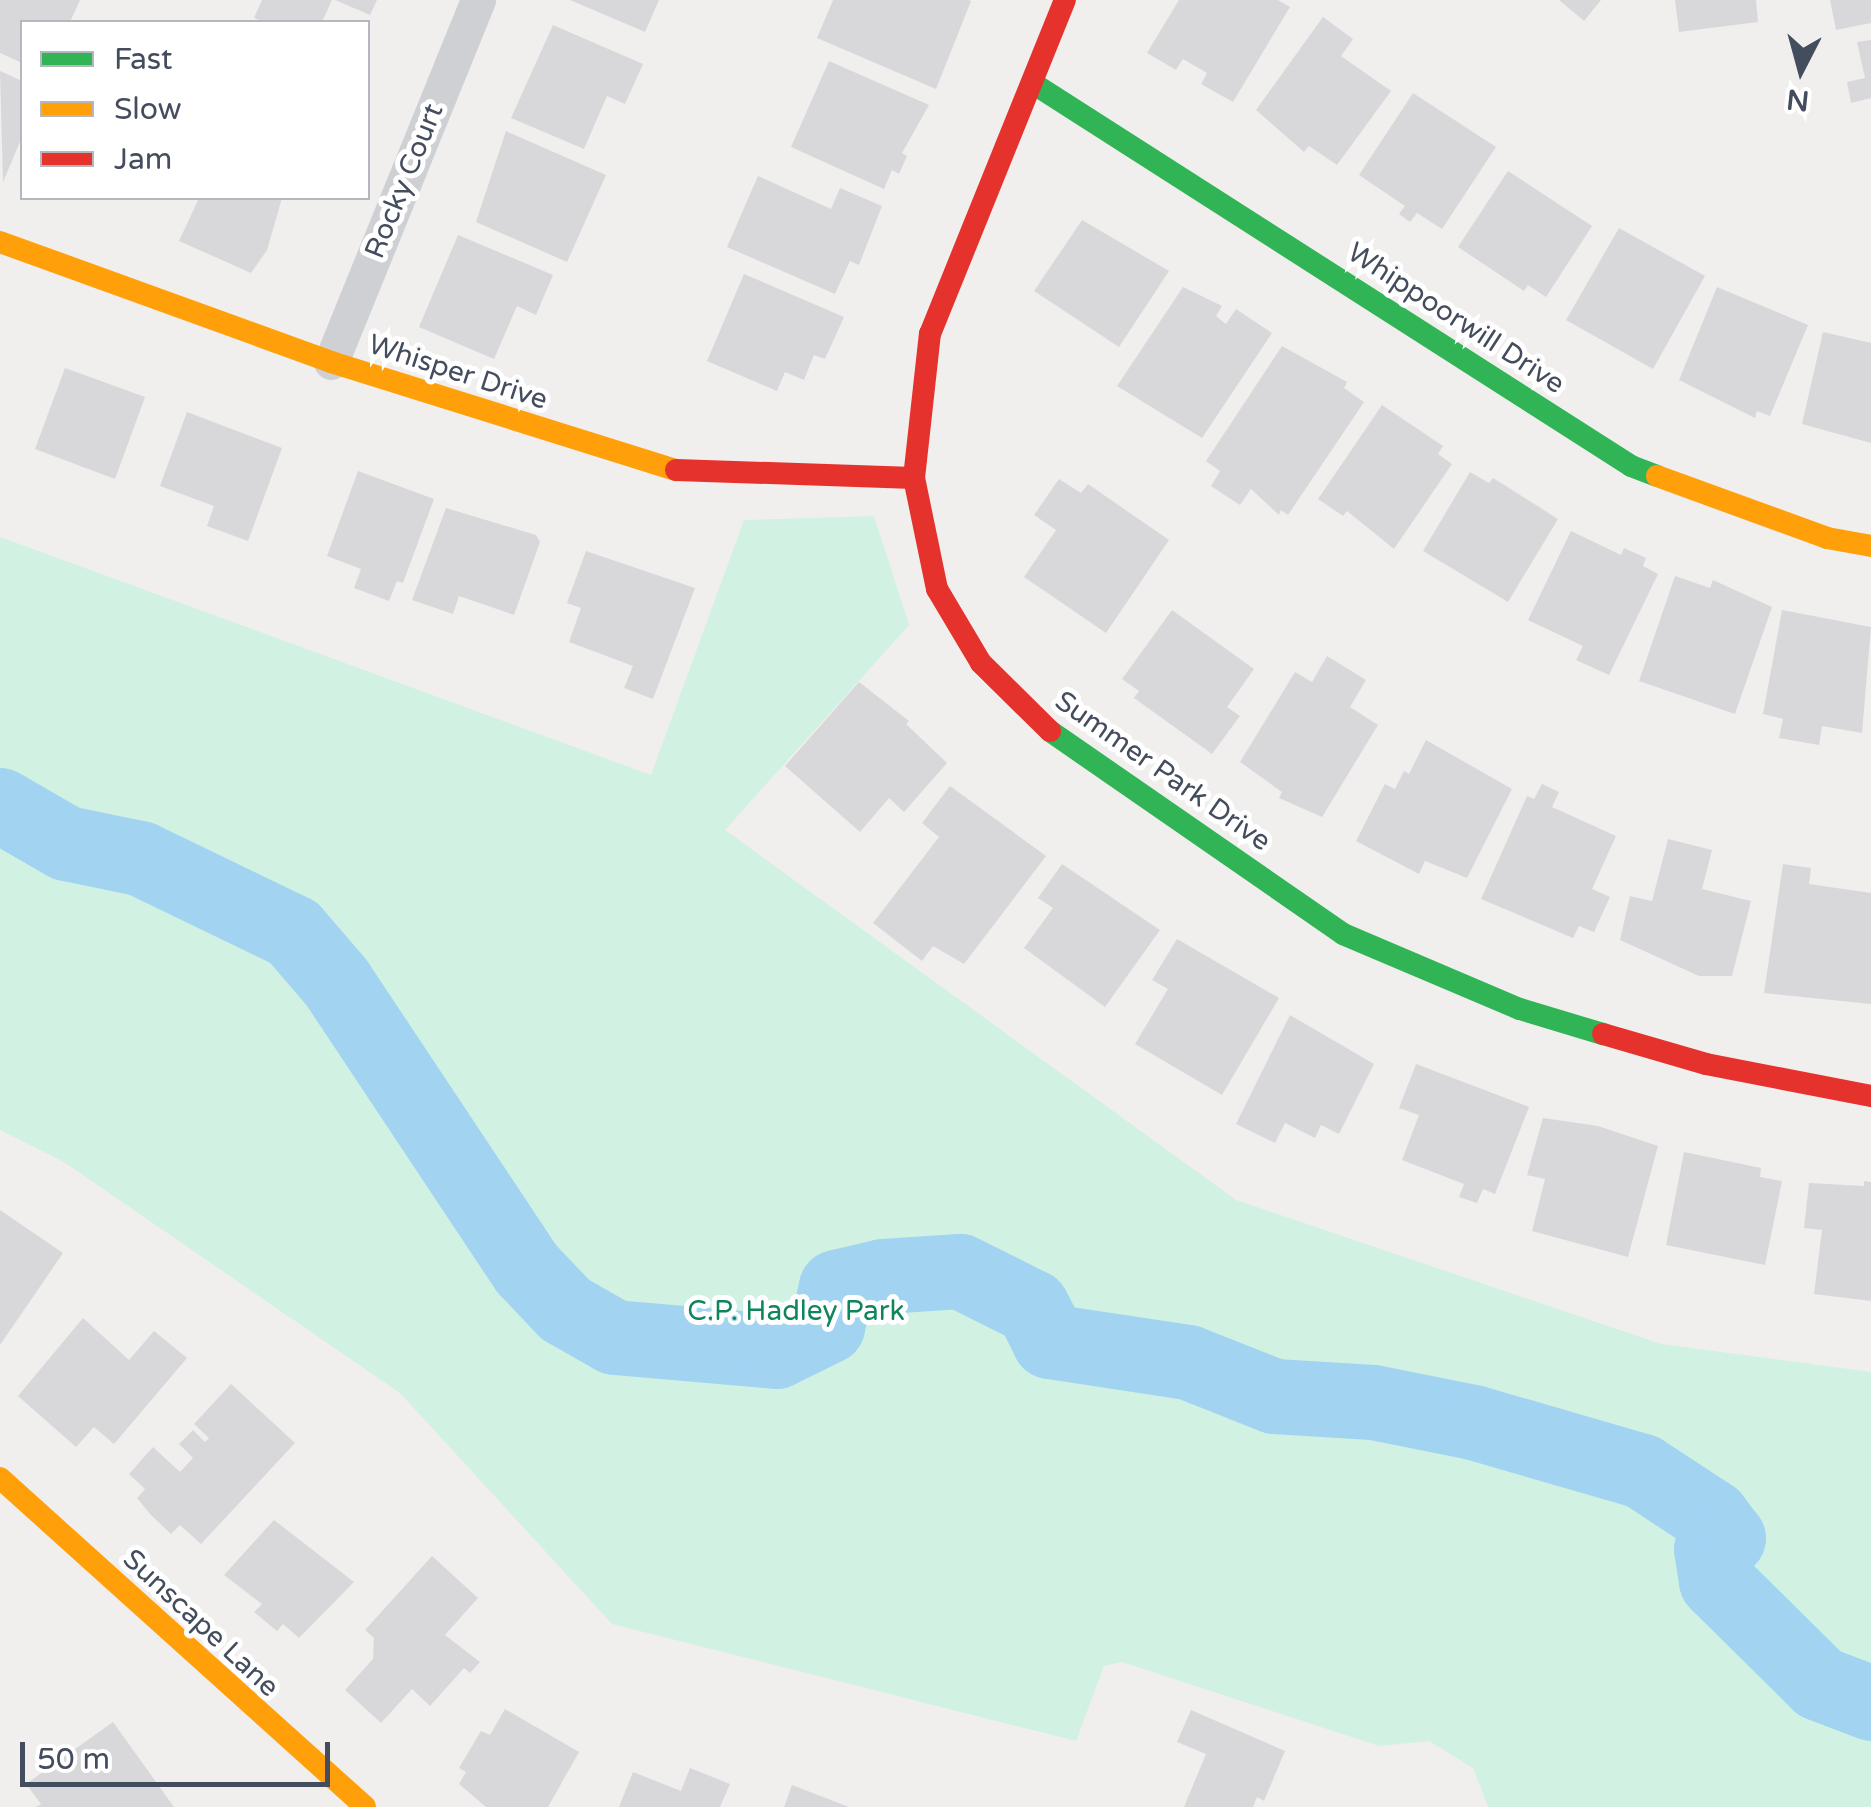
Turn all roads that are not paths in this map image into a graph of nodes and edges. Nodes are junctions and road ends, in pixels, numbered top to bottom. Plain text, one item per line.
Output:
1 (478, 0) edge
2 (1065, 0) edge
3 (1034, 84) junction
4 (0, 242) edge
5 (330, 362) junction
6 (914, 478) junction
7 (1871, 546) edge
8 (1871, 1096) edge
9 (0, 1478) edge
10 (365, 1807) edge

1 - 5 street, Rocky Court
2 - 3 street, Summer Park Drive
3 - 6 street, Summer Park Drive
3 - 7 street, Whippoorwill Drive
4 - 5 street, Whisper Drive
5 - 6 street, Whisper Drive
6 - 8 street, Summer Park Drive
9 - 10 street, Sunscape Lane

